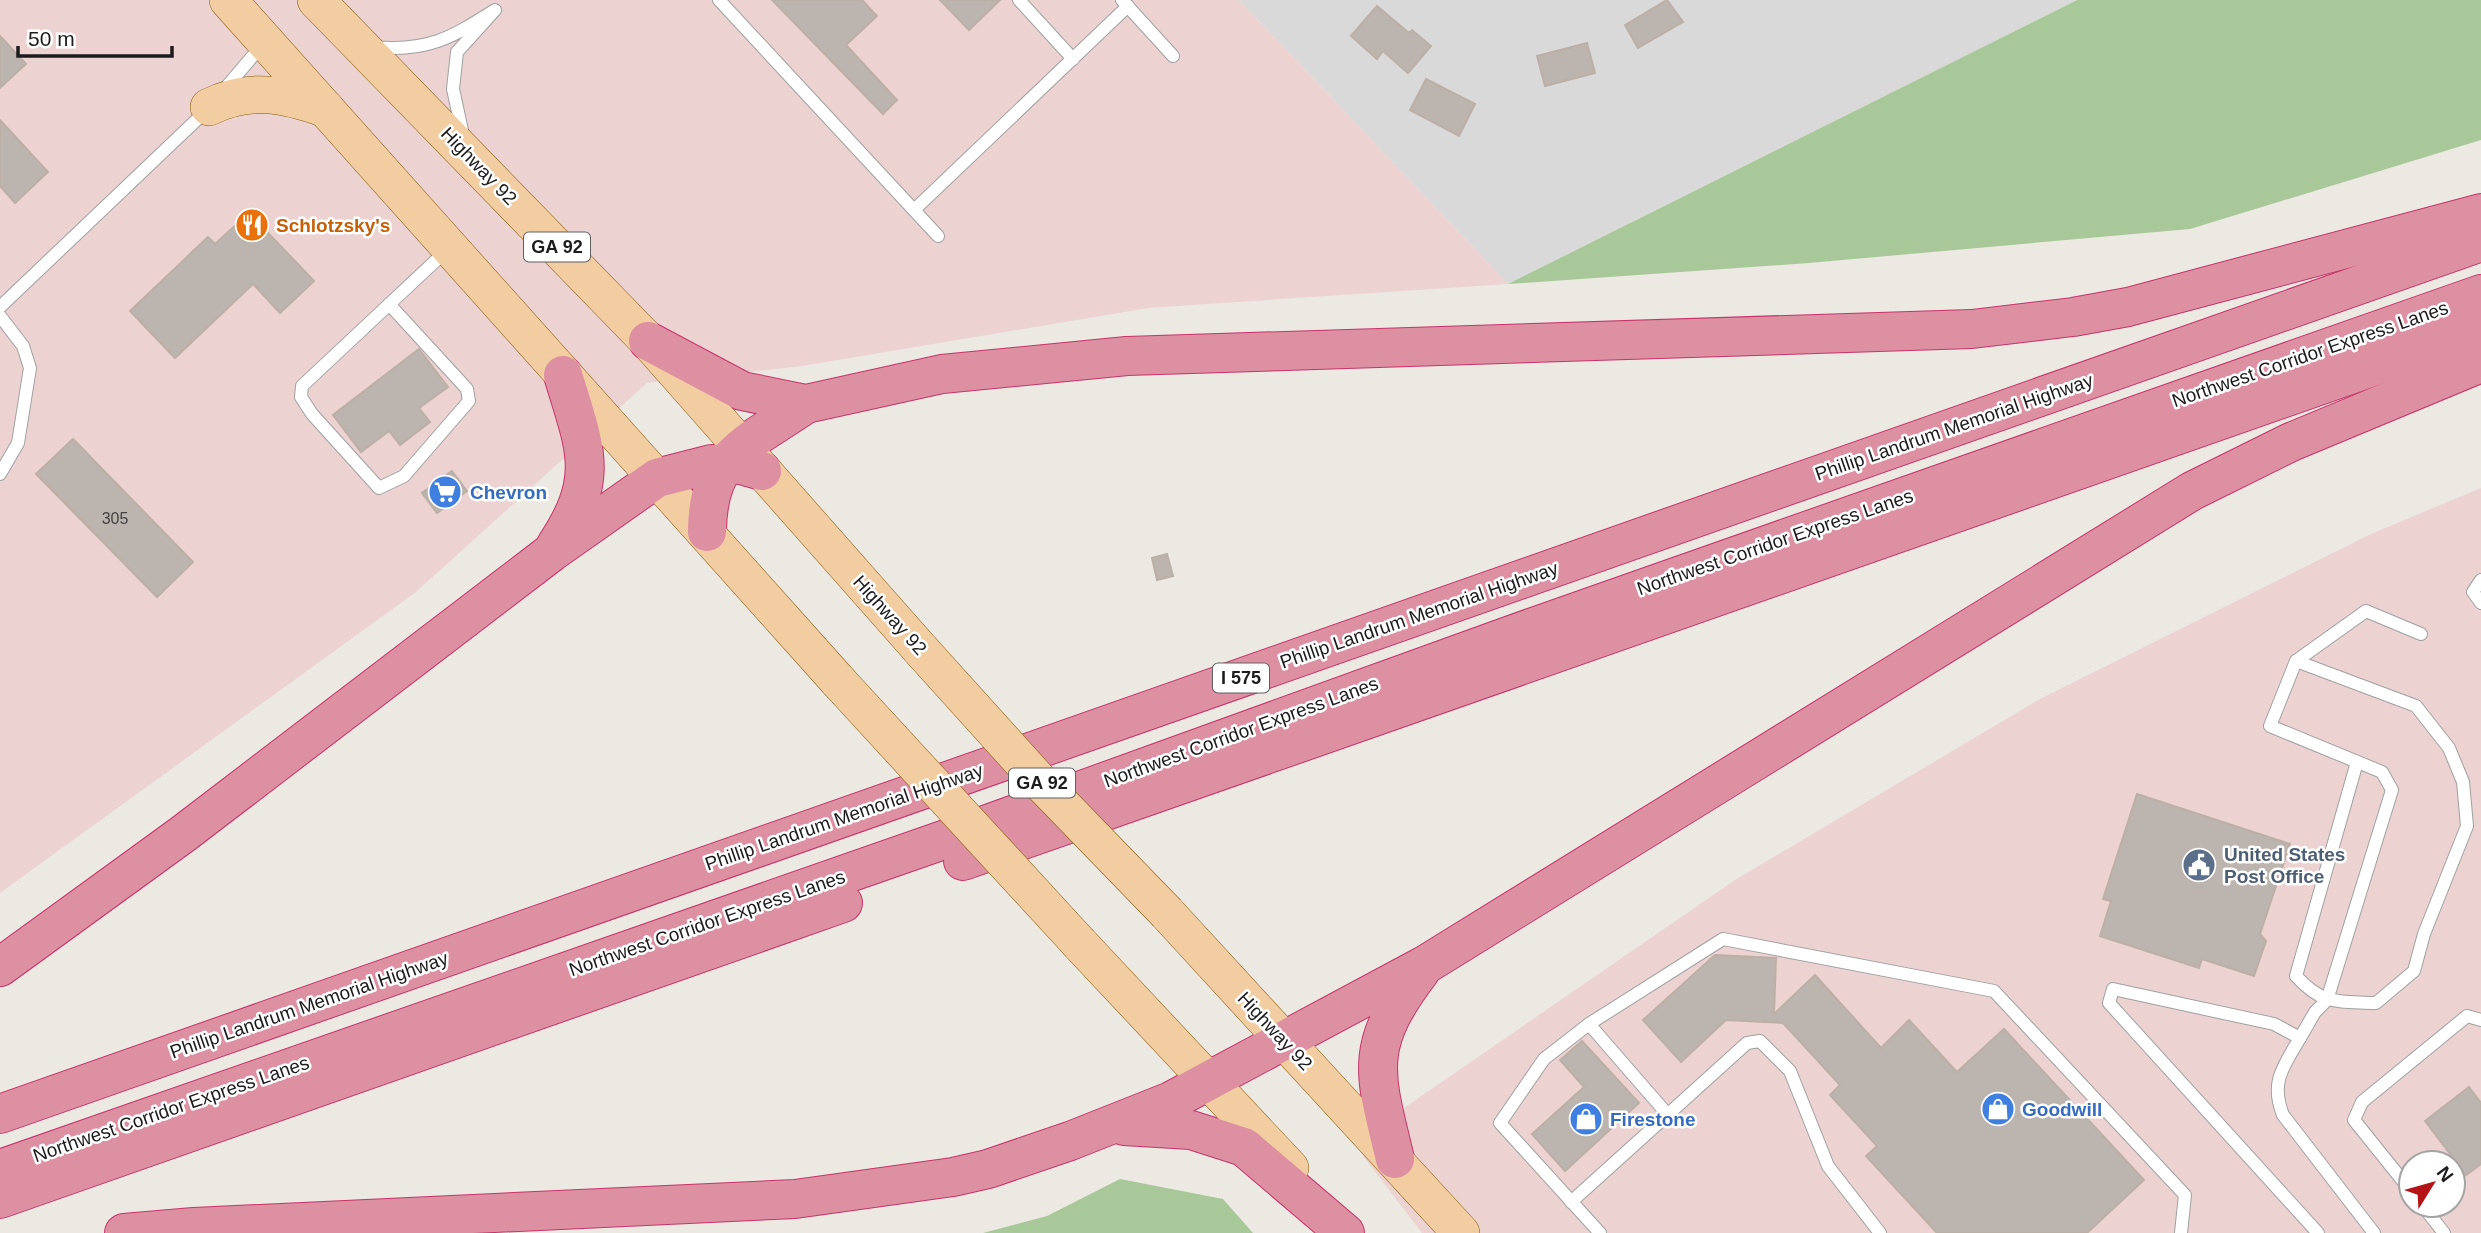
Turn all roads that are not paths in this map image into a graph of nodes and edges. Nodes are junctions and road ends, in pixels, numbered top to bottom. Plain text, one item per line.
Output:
1 (228, 0) edge
2 (316, 0) edge
3 (719, 0) edge
4 (1019, 0) edge
5 (1125, 3) edge
6 (266, 41) junction
7 (361, 46) junction
8 (1173, 56) dead end
9 (1073, 59) junction
10 (209, 107) junction
11 (326, 109) junction
12 (467, 153) junction
13 (914, 210) junction
14 (2481, 213) edge
15 (938, 236) dead end
16 (2481, 242) edge
17 (449, 248) junction
18 (2481, 294) edge
19 (389, 304) junction
20 (0, 307) edge
21 (0, 316) edge
22 (2481, 329) edge
23 (648, 341) junction
24 (2481, 363) edge
25 (563, 376) junction
26 (806, 404) junction
27 (742, 460) junction
28 (0, 474) edge
29 (657, 478) junction
30 (707, 532) junction
31 (552, 552) junction
32 (2481, 580) edge
33 (2481, 603) edge
34 (2421, 634) dead end
35 (2295, 661) junction
36 (2357, 762) junction
37 (1425, 965) junction
38 (0, 967) edge
39 (2327, 1000) junction
40 (2481, 1020) edge
41 (1589, 1024) junction
42 (2300, 1038) junction
43 (1282, 1039) junction
44 (1207, 1079) junction
45 (0, 1114) edge
46 (1668, 1115) junction
47 (1111, 1126) junction
48 (1395, 1159) junction
49 (0, 1169) edge
50 (2397, 1174) edge
51 (0, 1199) edge
52 (1571, 1202) junction
53 (2433, 1219) edge
54 (124, 1233) edge
55 (1348, 1233) edge
56 (1461, 1233) edge
57 (1600, 1233) edge
58 (1880, 1233) edge
59 (2181, 1233) edge
60 (2318, 1233) edge
61 (2374, 1233) edge
62 (2444, 1233) edge

1 - 6 main road
2 - 7 main road, Highway 92 / GA 92
3 - 13 lane
4 - 9 lane
5 - 8 lane
5 - 9 lane
6 - 10 lane
6 - 11 main road
7 - 12 main road, Highway 92 / GA 92
7 - 12 lane
9 - 13 lane
10 - 11 main road
10 - 20 lane
11 - 17 main road
12 - 23 main road, Highway 92 / GA 92
13 - 15 lane
14 - 26 highway
16 - 45 highway, Phillip Landrum Memorial Highway / I 575
17 - 19 lane
17 - 25 main road
18 - 49 highway, Northwest Corridor Express Lanes
19 - 19 lane
21 - 28 lane
22 - 51 highway
23 - 26 highway
23 - 27 main road, Highway 92 / GA 92
24 - 37 highway
25 - 29 main road
25 - 31 highway
26 - 27 highway
27 - 29 highway
27 - 30 highway
27 - 43 main road, Highway 92 / GA 92, bridge
29 - 30 main road
29 - 31 highway
30 - 44 main road, bridge
31 - 38 highway
32 - 33 lane
34 - 35 lane
35 - 36 lane
35 - 39 lane
36 - 39 lane
36 - 39 lane
37 - 43 highway
37 - 48 highway
39 - 42 lane
40 - 50 lane
41 - 46 lane
41 - 52 lane
41 - 59 lane
42 - 60 lane
42 - 61 lane
43 - 44 highway
43 - 48 main road, Highway 92 / GA 92
44 - 47 highway
44 - 55 main road
46 - 52 lane
46 - 58 lane
47 - 54 highway
47 - 55 highway
48 - 56 main road, Highway 92 / GA 92
52 - 57 lane
53 - 62 lane

